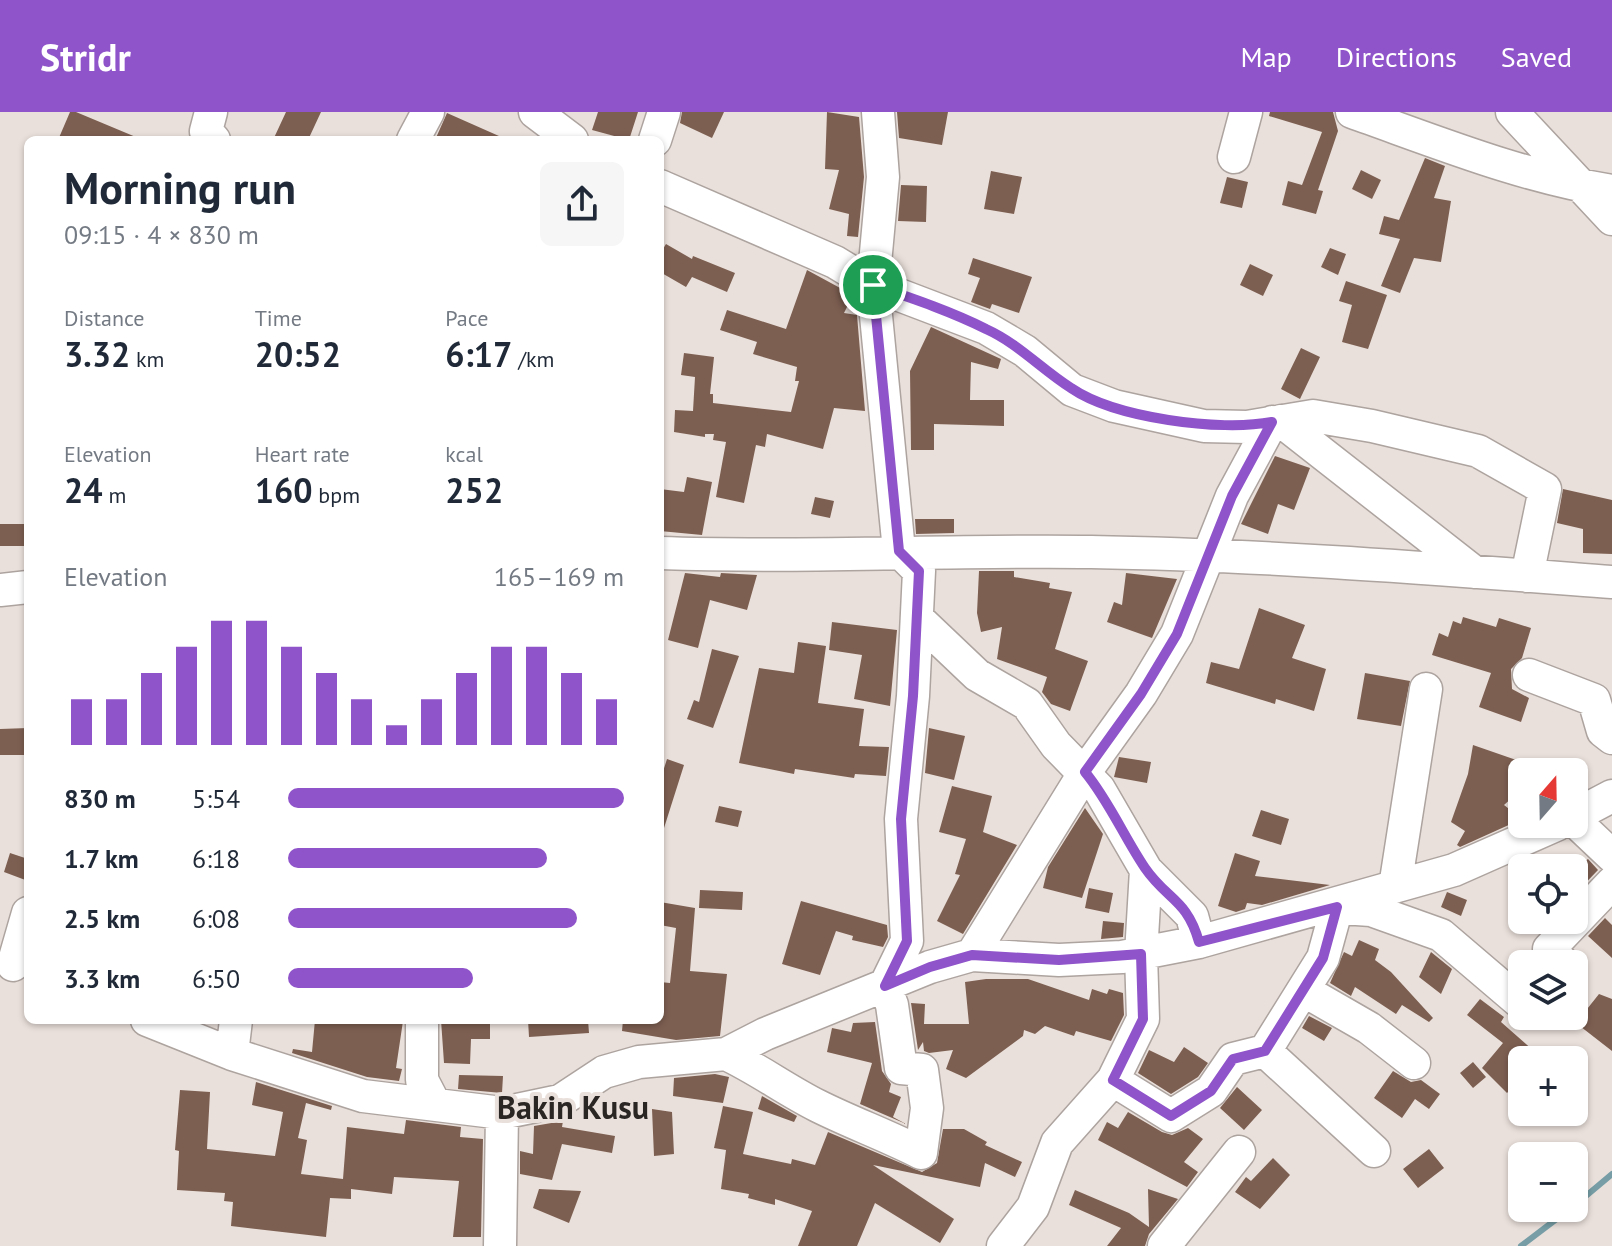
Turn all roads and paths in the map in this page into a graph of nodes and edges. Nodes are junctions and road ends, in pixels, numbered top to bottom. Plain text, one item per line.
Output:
1 (211, 112) edge
2 (428, 112) edge
3 (535, 112) edge
4 (664, 112) edge
5 (878, 112) edge
6 (1246, 112) edge
7 (1352, 112) edge
8 (1512, 112) edge
9 (210, 136) edge
10 (415, 136) edge
11 (567, 136) edge
12 (656, 136) edge
13 (1234, 157) dead end
14 (664, 188) edge
15 (1597, 189) edge
16 (1612, 219) edge
17 (873, 285) junction
18 (1276, 422) junction
19 (899, 551) junction
20 (664, 553) edge
21 (1209, 555) junction
22 (1474, 572) junction
23 (1527, 576) junction
24 (1612, 582) edge
25 (24, 587) edge
26 (0, 590) edge
27 (917, 618) junction
28 (1529, 675) dead end
29 (1426, 689) dead end
30 (1603, 698) edge
31 (1612, 738) edge
32 (1085, 772) junction
33 (1612, 796) edge
34 (1588, 810) edge
35 (1588, 832) edge
36 (1526, 838) edge
37 (1612, 856) edge
38 (1146, 870) junction
39 (1612, 883) edge
40 (1395, 887) junction
41 (1332, 907) junction
42 (24, 928) edge
43 (1199, 942) junction
44 (1550, 950) edge
45 (1141, 954) junction
46 (972, 955) junction
47 (14, 966) edge
48 (885, 986) junction
49 (1303, 990) junction
50 (1508, 992) edge
51 (157, 1024) edge
52 (236, 1024) edge
53 (422, 1024) edge
54 (1265, 1051) junction
55 (232, 1054) junction
56 (726, 1054) junction
57 (1414, 1063) dead end
58 (1113, 1080) junction
59 (434, 1103) junction
60 (502, 1113) junction
61 (1374, 1151) dead end
62 (1239, 1152) dead end
63 (500, 1246) edge
64 (1003, 1246) edge
65 (1164, 1246) edge

1 - 9 street
2 - 10 street
3 - 11 street
4 - 12 street
5 - 17 street
6 - 13 street
7 - 15 street
8 - 15 street
14 - 17 street
15 - 16 street
17 - 18 street
17 - 19 street
18 - 21 street
18 - 22 street
18 - 23 street
19 - 20 street
19 - 21 street
19 - 27 street
21 - 22 street
21 - 32 street
22 - 23 street
23 - 24 street
25 - 26 street
27 - 32 street
27 - 48 street
28 - 30 street
29 - 40 street
30 - 31 street
32 - 38 street
32 - 46 street
33 - 34 street
35 - 37 street
36 - 40 street
38 - 43 street
38 - 45 street
39 - 44 street
40 - 41 street
41 - 43 street
41 - 49 street
41 - 50 street
42 - 47 street
43 - 45 street
45 - 46 street
45 - 58 street
46 - 48 street
48 - 56 street
48 - 56 street
49 - 54 street
49 - 57 street
51 - 55 street
52 - 55 street
53 - 59 street
54 - 58 street
54 - 61 street
55 - 59 street
56 - 60 street
58 - 64 street
59 - 60 street
60 - 63 street
62 - 65 street

